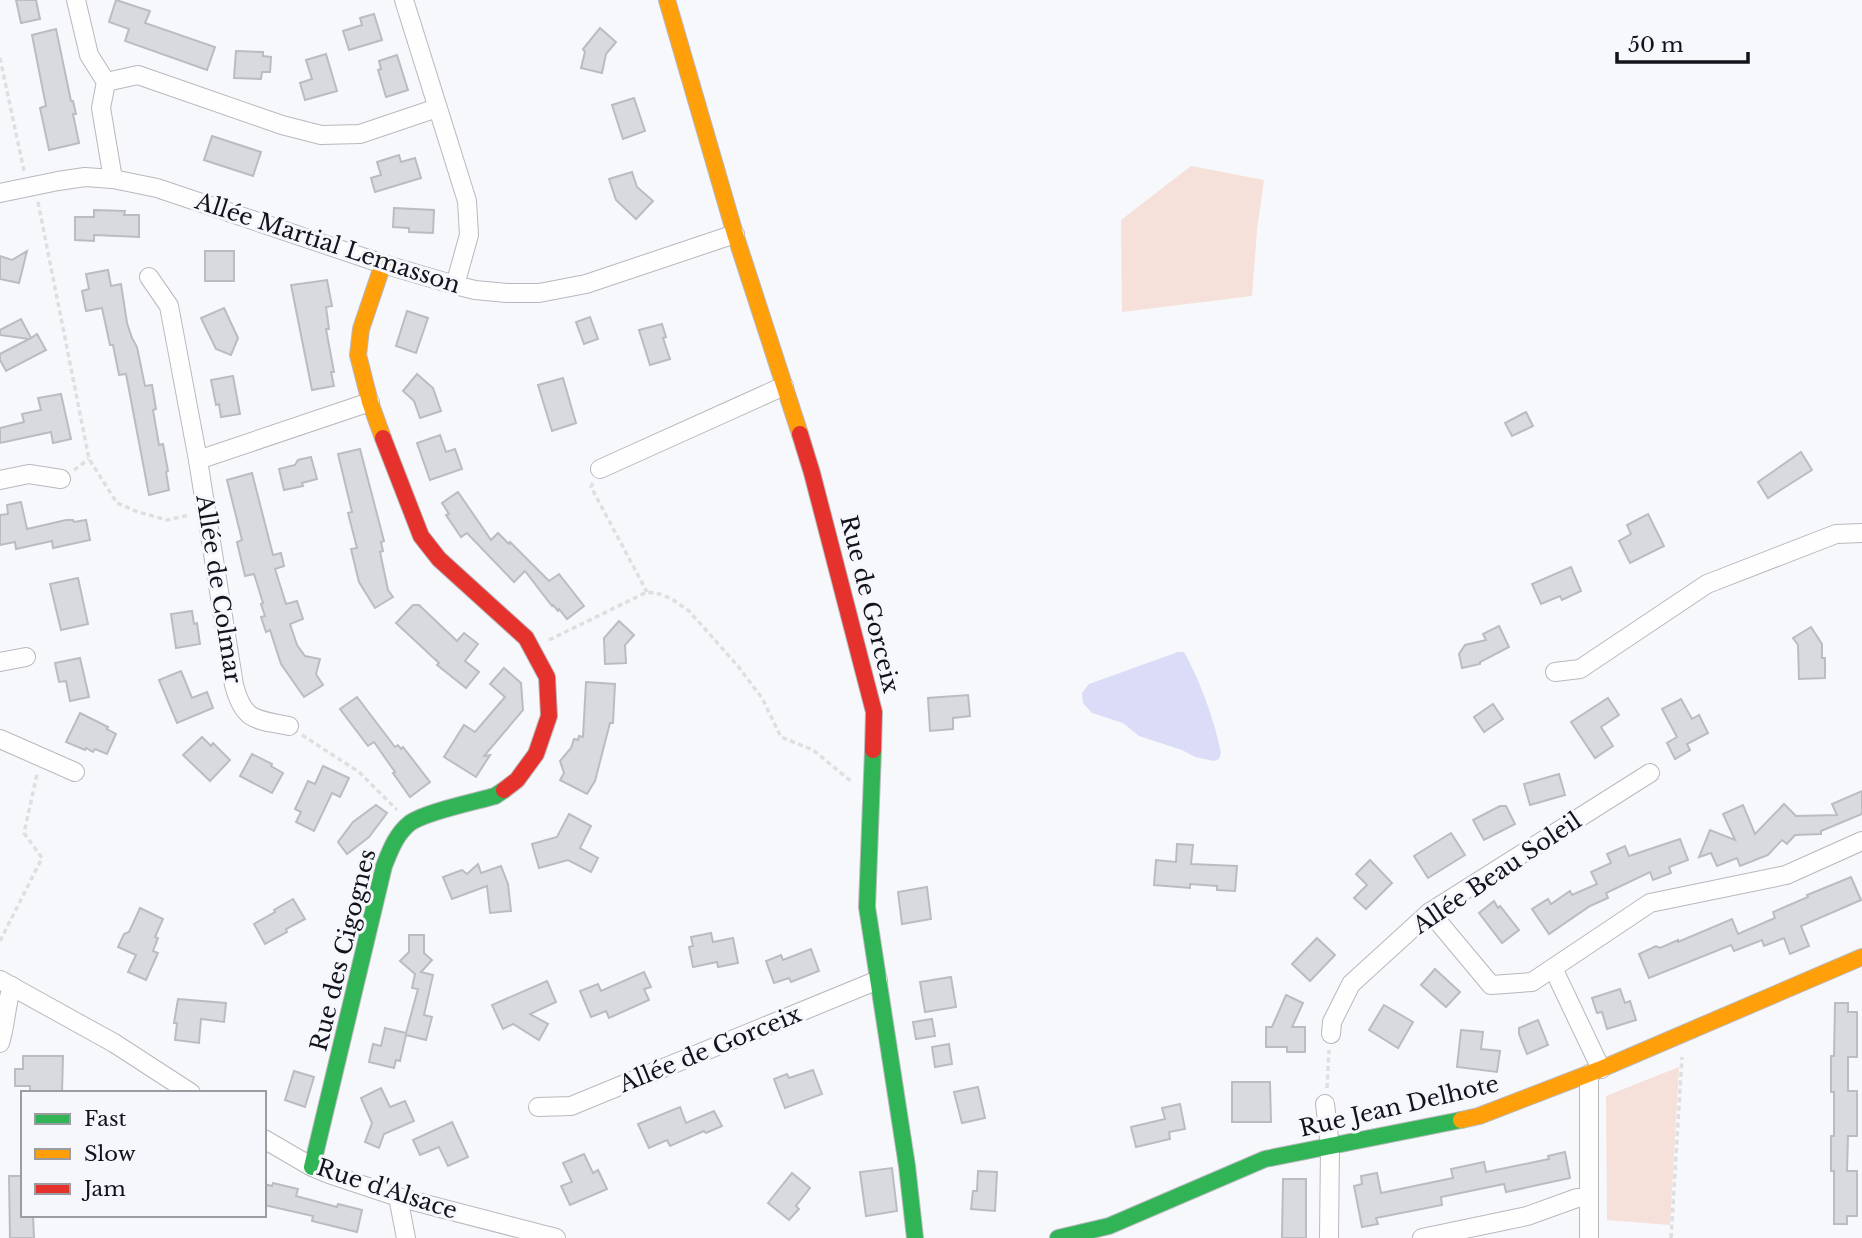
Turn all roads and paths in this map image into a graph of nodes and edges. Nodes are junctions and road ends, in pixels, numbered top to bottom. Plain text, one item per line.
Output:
1 (76, 0) edge
2 (404, 0) edge
3 (667, 0) edge
4 (0, 58) edge
5 (106, 82) junction
6 (437, 108) junction
7 (113, 179) junction
8 (31, 186) junction
9 (0, 193) edge
10 (735, 234) junction
11 (383, 264) junction
12 (149, 276) dead end
13 (455, 285) junction
14 (785, 386) junction
15 (370, 402) junction
16 (198, 460) junction
17 (600, 469) joint
18 (0, 480) edge
19 (61, 480) dead end
20 (206, 511) junction
21 (1862, 533) edge
22 (647, 593) junction
23 (531, 649) junction
24 (26, 657) dead end
25 (0, 662) edge
26 (1555, 672) dead end
27 (289, 726) joint
28 (0, 739) edge
29 (41, 757) junction
30 (75, 772) dead end
31 (1650, 773) dead end
32 (871, 797) junction
33 (410, 823) junction
34 (1862, 841) edge
35 (1430, 912) junction
36 (0, 941) edge
37 (1862, 957) edge
38 (1553, 968) junction
39 (878, 981) junction
40 (6, 983) edge
41 (1331, 1034) joint
42 (1683, 1034) junction
43 (0, 1042) edge
44 (1595, 1071) junction
45 (188, 1091) edge
46 (1325, 1104) joint
47 (538, 1107) dead end
48 (266, 1140) edge
49 (1330, 1146) junction
50 (312, 1167) junction
51 (398, 1197) junction
52 (1588, 1198) junction
53 (407, 1238) edge
54 (556, 1238) edge
55 (915, 1238) edge
56 (1058, 1238) edge
57 (1329, 1238) edge
58 (1422, 1238) edge
59 (1589, 1238) edge
60 (1671, 1238) edge

1 - 5 street
2 - 6 street
3 - 10 street, Rue de Gorceix
4 - 8 path
5 - 6 street
5 - 7 street
6 - 13 street
7 - 8 street, Allée Martial Lemasson
7 - 11 street, Allée Martial Lemasson
8 - 9 street, Allée Martial Lemasson
8 - 20 path
10 - 13 street, Allée Martial Lemasson
10 - 14 street, Rue de Gorceix
11 - 13 street, Allée Martial Lemasson
11 - 15 street
12 - 16 street, Allée de Colmar
14 - 17 street
14 - 32 street, Rue de Gorceix
15 - 16 street
15 - 23 street
16 - 20 street, Allée de Colmar
17 - 22 path
18 - 19 street
20 - 27 street, Allée de Colmar
21 - 26 street
22 - 23 path
22 - 32 path
23 - 33 street
24 - 25 street
27 - 33 path
28 - 29 street
29 - 30 street
29 - 36 path
31 - 35 street, Allée Beau Soleil
32 - 39 street, Rue de Gorceix
33 - 50 street, Rue des Cigognes
34 - 38 street
35 - 38 street
35 - 41 street, Allée Beau Soleil
37 - 42 street, Rue Jean Delhote
38 - 44 street
39 - 47 street, Allée de Gorceix
39 - 55 street, Rue de Gorceix
40 - 43 street
40 - 45 street
41 - 46 path
42 - 44 street, Rue Jean Delhote
42 - 60 path
44 - 49 street, Rue Jean Delhote
44 - 52 street
46 - 49 street
48 - 50 street, Rue d'Alsace
49 - 56 street, Rue Jean Delhote
49 - 57 street
50 - 51 street, Rue d'Alsace
51 - 53 street
51 - 54 street, Rue d'Alsace
52 - 58 street
52 - 59 street

